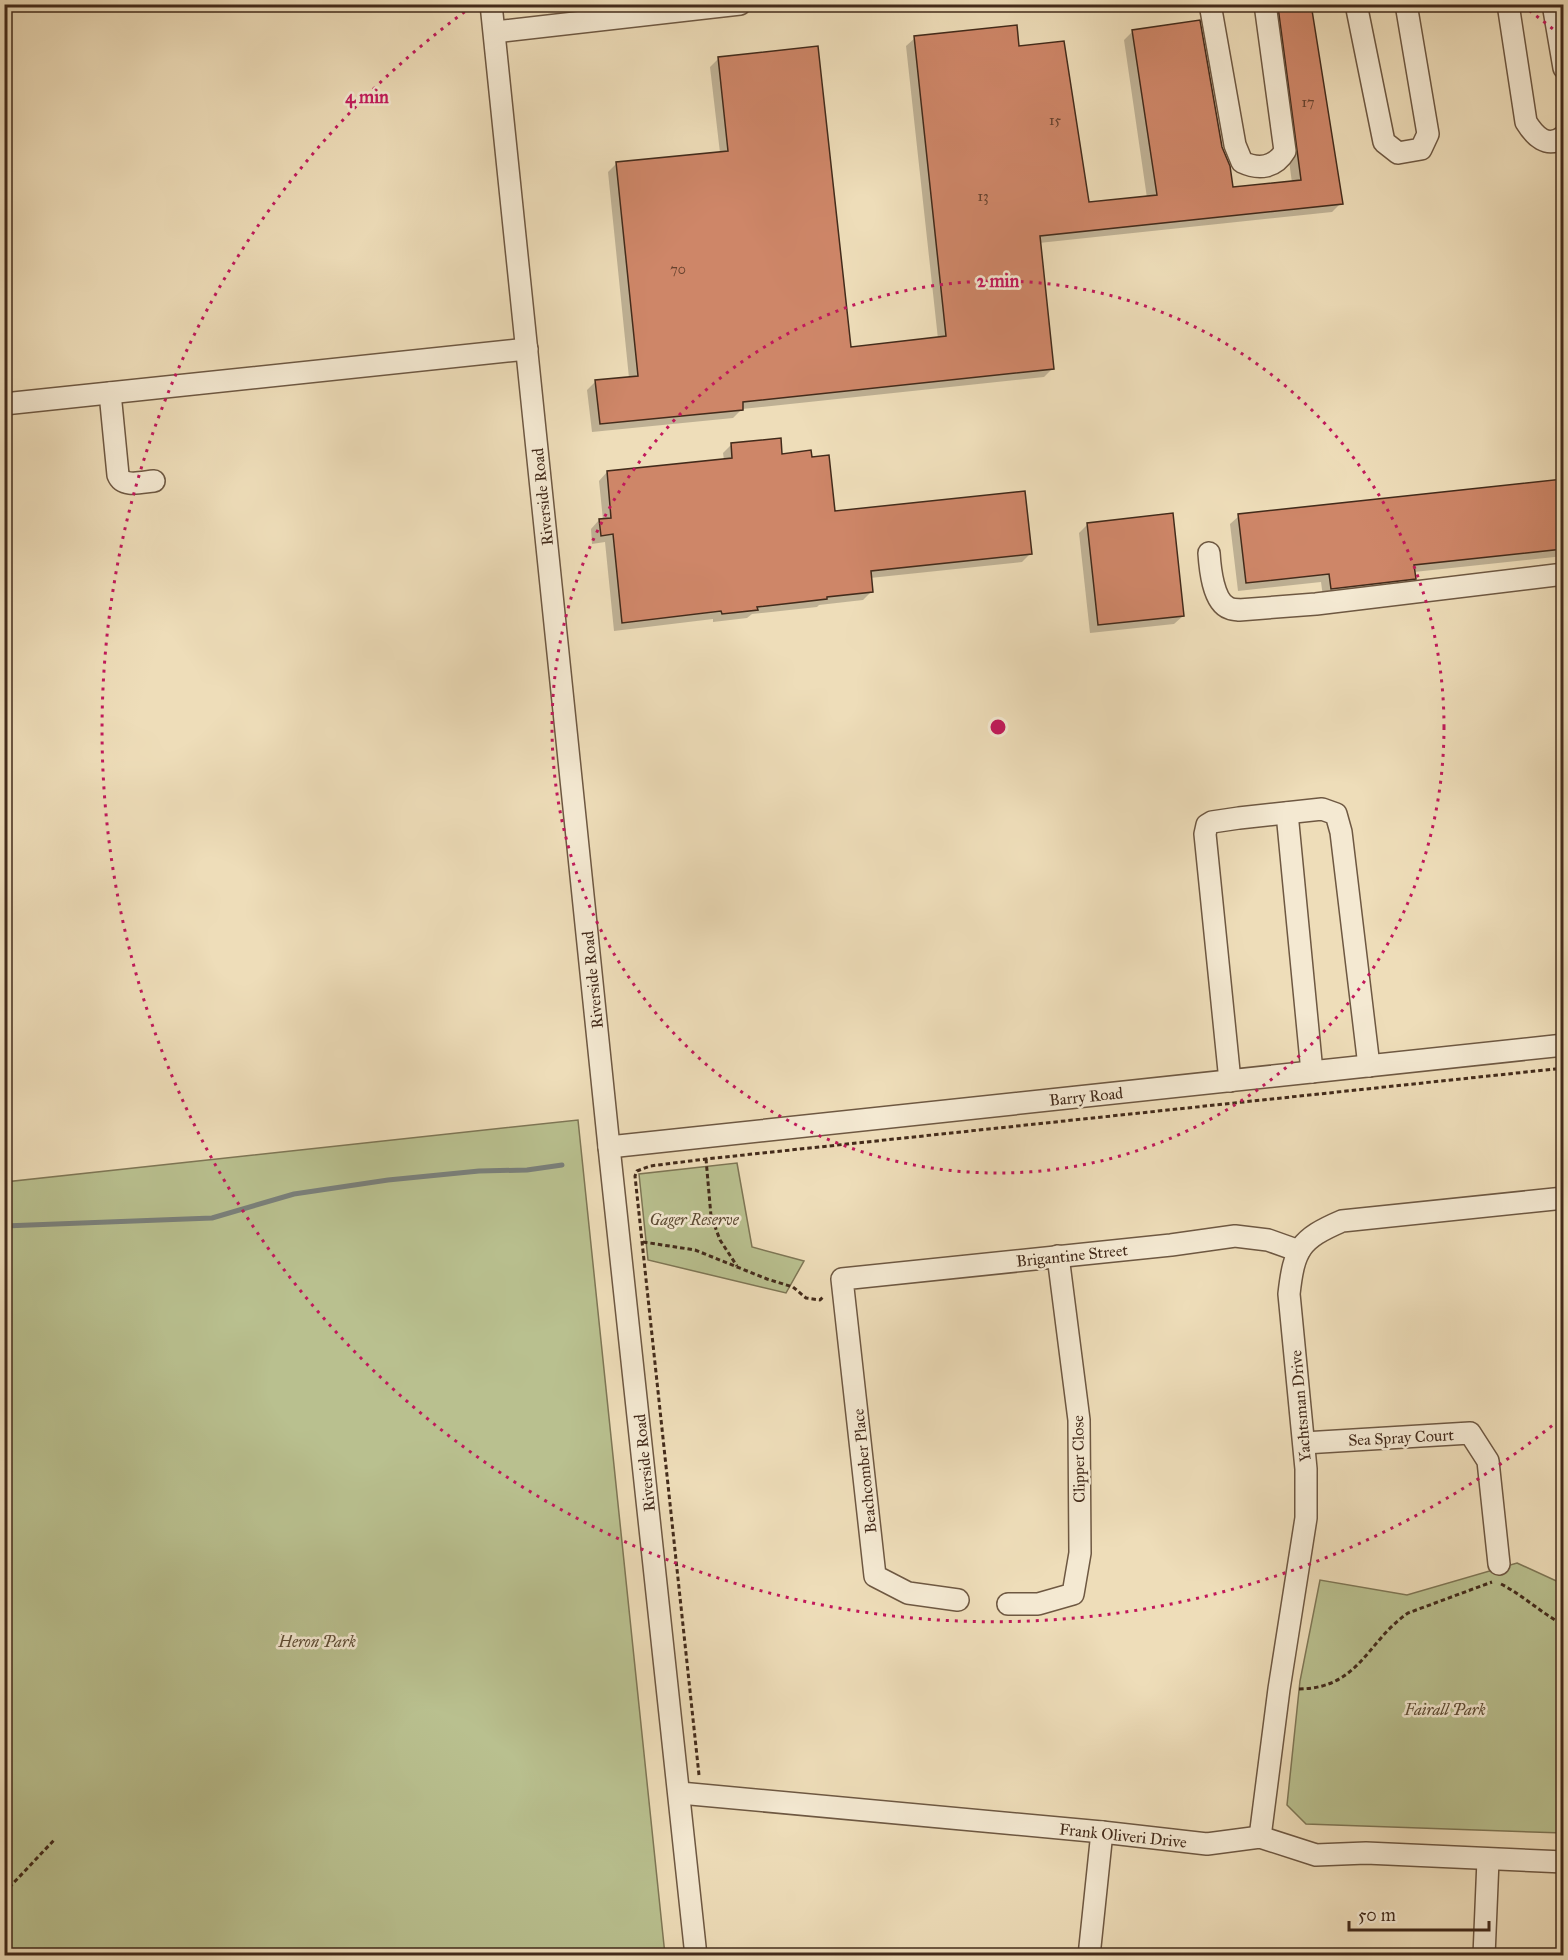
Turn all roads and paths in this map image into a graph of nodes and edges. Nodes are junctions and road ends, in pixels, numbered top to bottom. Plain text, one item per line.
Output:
1 (491, 4) edge
2 (740, 4) edge
3 (1210, 4) edge
4 (1265, 4) edge
5 (1356, 4) edge
6 (1406, 4) edge
7 (1508, 4) edge
8 (1553, 4) edge
9 (495, 32) junction
10 (1563, 68) edge
11 (1563, 136) edge
12 (526, 349) junction
13 (110, 393) junction
14 (4, 404) edge
15 (154, 481) dead end
16 (1209, 553) dead end
17 (1563, 574) edge
18 (1287, 813) junction
19 (1563, 1045) edge
20 (1369, 1066) junction
21 (1563, 1068) edge
22 (1312, 1072) junction
23 (1230, 1081) junction
24 (609, 1147) junction
25 (706, 1159) junction
26 (1563, 1198) edge
27 (643, 1242) junction
28 (1299, 1251) junction
29 (1058, 1256) junction
30 (738, 1268) junction
31 (842, 1279) junction
32 (1304, 1443) junction
33 (1500, 1564) dead end
34 (958, 1599) dead end
35 (1008, 1604) dead end
36 (1563, 1625) edge
37 (1279, 1689) junction
38 (691, 1794) junction
39 (1102, 1832) junction
40 (1260, 1837) junction
41 (55, 1839) dead end
42 (1488, 1860) junction
43 (1563, 1862) edge
44 (4, 1893) edge
45 (696, 1956) edge
46 (1089, 1956) edge
47 (1484, 1956) edge

1 - 9 street, Riverside Road
2 - 9 street
3 - 4 street
5 - 6 street
7 - 11 street
8 - 10 street
9 - 12 street, Riverside Road
12 - 13 street
12 - 24 street, Riverside Road
13 - 14 street
13 - 15 street
16 - 17 street
18 - 20 street
18 - 22 street
18 - 23 street
19 - 20 street, Barry Road
20 - 22 street, Barry Road
21 - 25 path
22 - 23 street, Barry Road
23 - 24 street, Barry Road
24 - 38 street, Riverside Road
25 - 27 path
25 - 30 path
26 - 28 street
27 - 30 path
27 - 38 path
28 - 29 street, Brigantine Street
28 - 32 street, Yachtsman Drive
29 - 31 street, Brigantine Street
29 - 35 street, Clipper Close
30 - 31 path
31 - 34 street, Beachcomber Place
32 - 33 street, Sea Spray Court
32 - 37 street, Yachtsman Drive
36 - 37 path
37 - 40 street, Yachtsman Drive
38 - 39 street, Frank Oliveri Drive
38 - 45 street, Riverside Road
39 - 40 street, Frank Oliveri Drive
39 - 46 street
40 - 42 street, Frank Oliveri Drive
41 - 44 path
42 - 43 street, Frank Oliveri Drive
42 - 47 street

